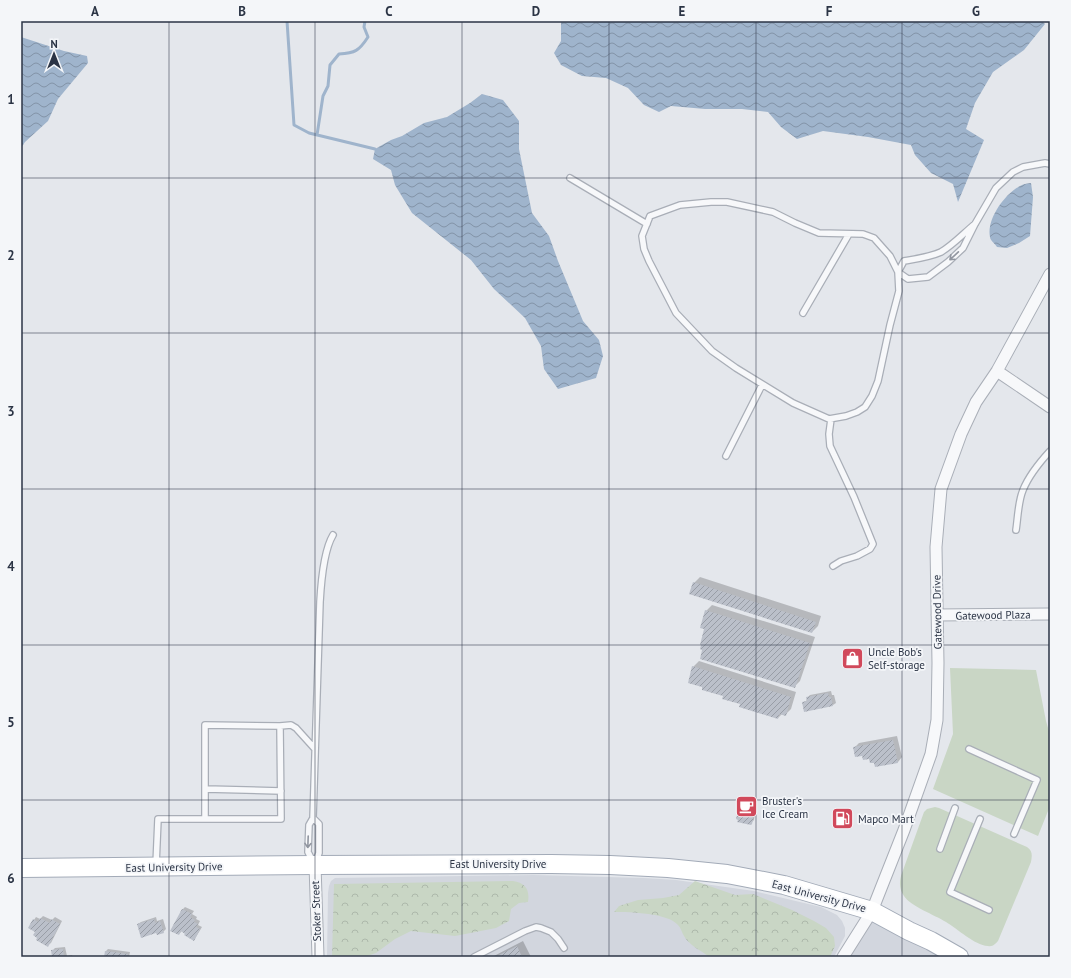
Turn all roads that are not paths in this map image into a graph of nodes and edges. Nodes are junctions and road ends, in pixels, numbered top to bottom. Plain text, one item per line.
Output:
1 (1050, 164) edge
2 (570, 178) dead end
3 (647, 224) junction
4 (975, 224) junction
5 (849, 234) junction
6 (898, 272) junction
7 (1050, 274) edge
8 (803, 314) dead end
9 (996, 371) junction
10 (762, 385) junction
11 (1050, 407) edge
12 (831, 419) junction
13 (1050, 451) edge
14 (726, 456) dead end
15 (1016, 530) dead end
16 (333, 535) dead end
17 (832, 566) dead end
18 (1050, 614) edge
19 (937, 615) junction
20 (280, 726) junction
21 (314, 749) junction
22 (970, 749) dead end
23 (204, 789) junction
24 (281, 791) junction
25 (955, 808) dead end
26 (313, 818) junction
27 (205, 819) junction
28 (980, 819) dead end
29 (1014, 834) dead end
30 (940, 849) dead end
31 (314, 865) junction
32 (156, 867) junction
33 (21, 868) edge
34 (989, 910) dead end
35 (872, 911) junction
36 (564, 948) dead end
37 (318, 957) edge
38 (474, 957) edge
39 (843, 957) edge
40 (959, 957) edge

1 - 4 lane
2 - 3 lane
3 - 5 lane
3 - 10 lane
4 - 6 lane
4 -> 6 lane
5 - 6 lane
5 - 8 lane
6 - 12 lane
7 - 9 street, Gatewood Drive
9 - 11 street
9 - 19 street, Gatewood Drive
10 - 12 lane
10 - 14 lane
12 - 17 lane
13 - 15 lane
16 - 21 lane
18 - 19 street, Gatewood Plaza
19 - 35 street, Gatewood Drive
20 - 21 lane
20 - 23 lane
20 - 24 lane
21 - 26 lane
22 - 29 lane
23 - 24 lane
23 - 27 lane
24 - 27 lane
25 - 30 lane
26 -> 31 lane
26 - 31 lane
27 - 32 lane
28 - 34 lane
31 - 32 main road, East University Drive
31 - 35 main road, East University Drive
31 - 37 street, Stoker Street
32 - 33 main road, East University Drive
35 - 39 street, Gatewood Drive
35 - 40 main road, East University Drive
36 - 38 lane

